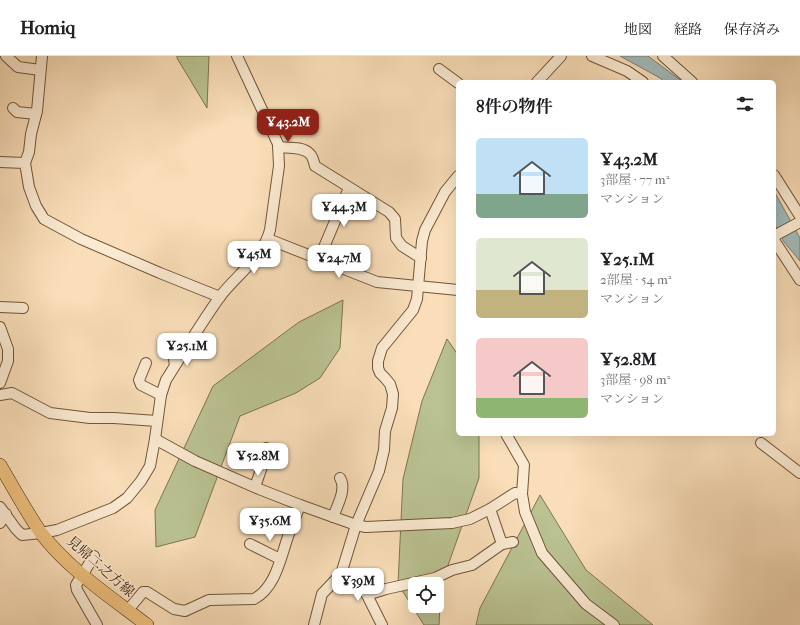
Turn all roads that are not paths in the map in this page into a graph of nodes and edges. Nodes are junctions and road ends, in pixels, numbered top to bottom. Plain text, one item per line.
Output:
1 (6, 56) edge
2 (42, 56) edge
3 (237, 56) edge
4 (561, 56) edge
5 (592, 56) edge
6 (663, 56) edge
7 (439, 69) dead end
8 (40, 70) junction
9 (539, 80) edge
10 (641, 80) edge
11 (690, 80) edge
12 (456, 82) edge
13 (13, 108) dead end
14 (36, 114) junction
15 (278, 147) junction
16 (0, 162) edge
17 (25, 163) junction
18 (456, 178) edge
19 (776, 178) edge
20 (349, 188) junction
21 (800, 216) edge
22 (800, 222) edge
23 (776, 236) edge
24 (268, 239) junction
25 (776, 239) edge
26 (421, 258) junction
27 (319, 259) junction
28 (800, 280) edge
29 (419, 286) junction
30 (456, 290) edge
31 (220, 297) junction
32 (0, 307) edge
33 (23, 308) dead end
34 (0, 327) edge
35 (171, 341) dead end
36 (146, 363) dead end
37 (175, 365) junction
38 (0, 383) edge
39 (0, 395) edge
40 (160, 395) junction
41 (158, 421) junction
42 (507, 436) edge
43 (155, 439) junction
44 (761, 443) dead end
45 (266, 448) dead end
46 (0, 465) edge
47 (268, 470) dead end
48 (800, 473) edge
49 (340, 478) dead end
50 (257, 488) junction
51 (522, 494) junction
52 (300, 505) junction
53 (490, 509) junction
54 (3, 510) edge
55 (333, 517) junction
56 (0, 523) edge
57 (356, 525) junction
58 (41, 533) junction
59 (513, 542) dead end
60 (250, 544) dead end
61 (502, 544) junction
62 (94, 556) dead end
63 (280, 559) junction
64 (82, 574) junction
65 (341, 574) junction
66 (367, 595) junction
67 (128, 610) junction
68 (98, 625) edge
69 (147, 625) edge
70 (314, 625) edge
71 (382, 625) edge
72 (614, 625) edge

1 - 8 street
2 - 8 street
3 - 15 street
4 - 9 street
5 - 10 street
6 - 11 street
7 - 12 street
8 - 14 street
13 - 14 street
14 - 17 street
15 - 20 street
15 - 24 street
16 - 17 street
17 - 31 street
18 - 26 street
19 - 21 street
20 - 26 street
20 - 27 street
22 - 23 street
24 - 27 street
24 - 31 street
25 - 28 street
26 - 29 street
27 - 29 street
29 - 30 street
29 - 57 street
31 - 37 street
32 - 33 street
34 - 38 street
35 - 37 street
36 - 40 street
37 - 40 street
39 - 41 street
40 - 41 street
41 - 43 street
42 - 51 street
43 - 50 street
43 - 58 street
44 - 48 street
45 - 50 street
46 - 58 main road, 見帰二之方線
47 - 50 street
49 - 55 street
50 - 52 street
51 - 53 street
51 - 72 street
52 - 55 street
52 - 63 street
53 - 57 street
53 - 61 street
54 - 56 street
54 - 58 street
55 - 57 street
57 - 65 street
58 - 64 main road, 見帰二之方線
59 - 61 street
60 - 63 street
61 - 66 street
62 - 64 street
63 - 67 street
64 - 67 main road, 見帰二之方線
64 - 68 street
65 - 66 street
65 - 70 street
66 - 71 street
67 - 69 main road, 見帰二之方線

